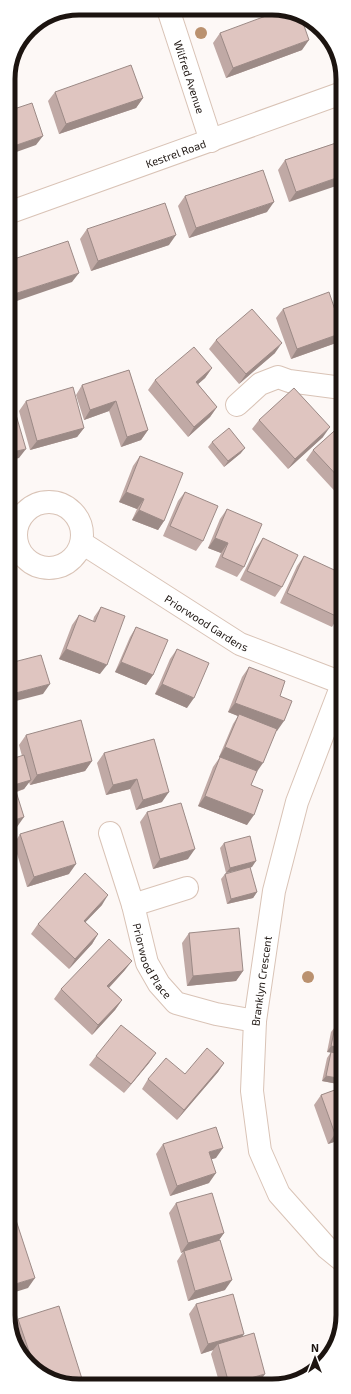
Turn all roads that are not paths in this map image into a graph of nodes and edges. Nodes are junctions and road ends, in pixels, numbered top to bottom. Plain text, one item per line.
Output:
1 (169, 15) edge
2 (336, 95) edge
3 (211, 141) junction
4 (15, 211) edge
5 (336, 387) edge
6 (237, 405) dead end
7 (82, 543) dead end
8 (336, 681) edge
9 (336, 699) edge
10 (110, 833) dead end
11 (186, 888) dead end
12 (133, 904) junction
13 (255, 1020) junction
14 (336, 1255) edge

1 - 3 street, Wilfred Avenue
2 - 3 street, Kestrel Road
3 - 4 street, Kestrel Road
5 - 6 street
7 - 8 street, Priorwood Gardens
9 - 13 street, Branklyn Crescent
10 - 12 street, Priorwood Place
11 - 12 street
12 - 13 street, Priorwood Place
13 - 14 street, Branklyn Crescent

